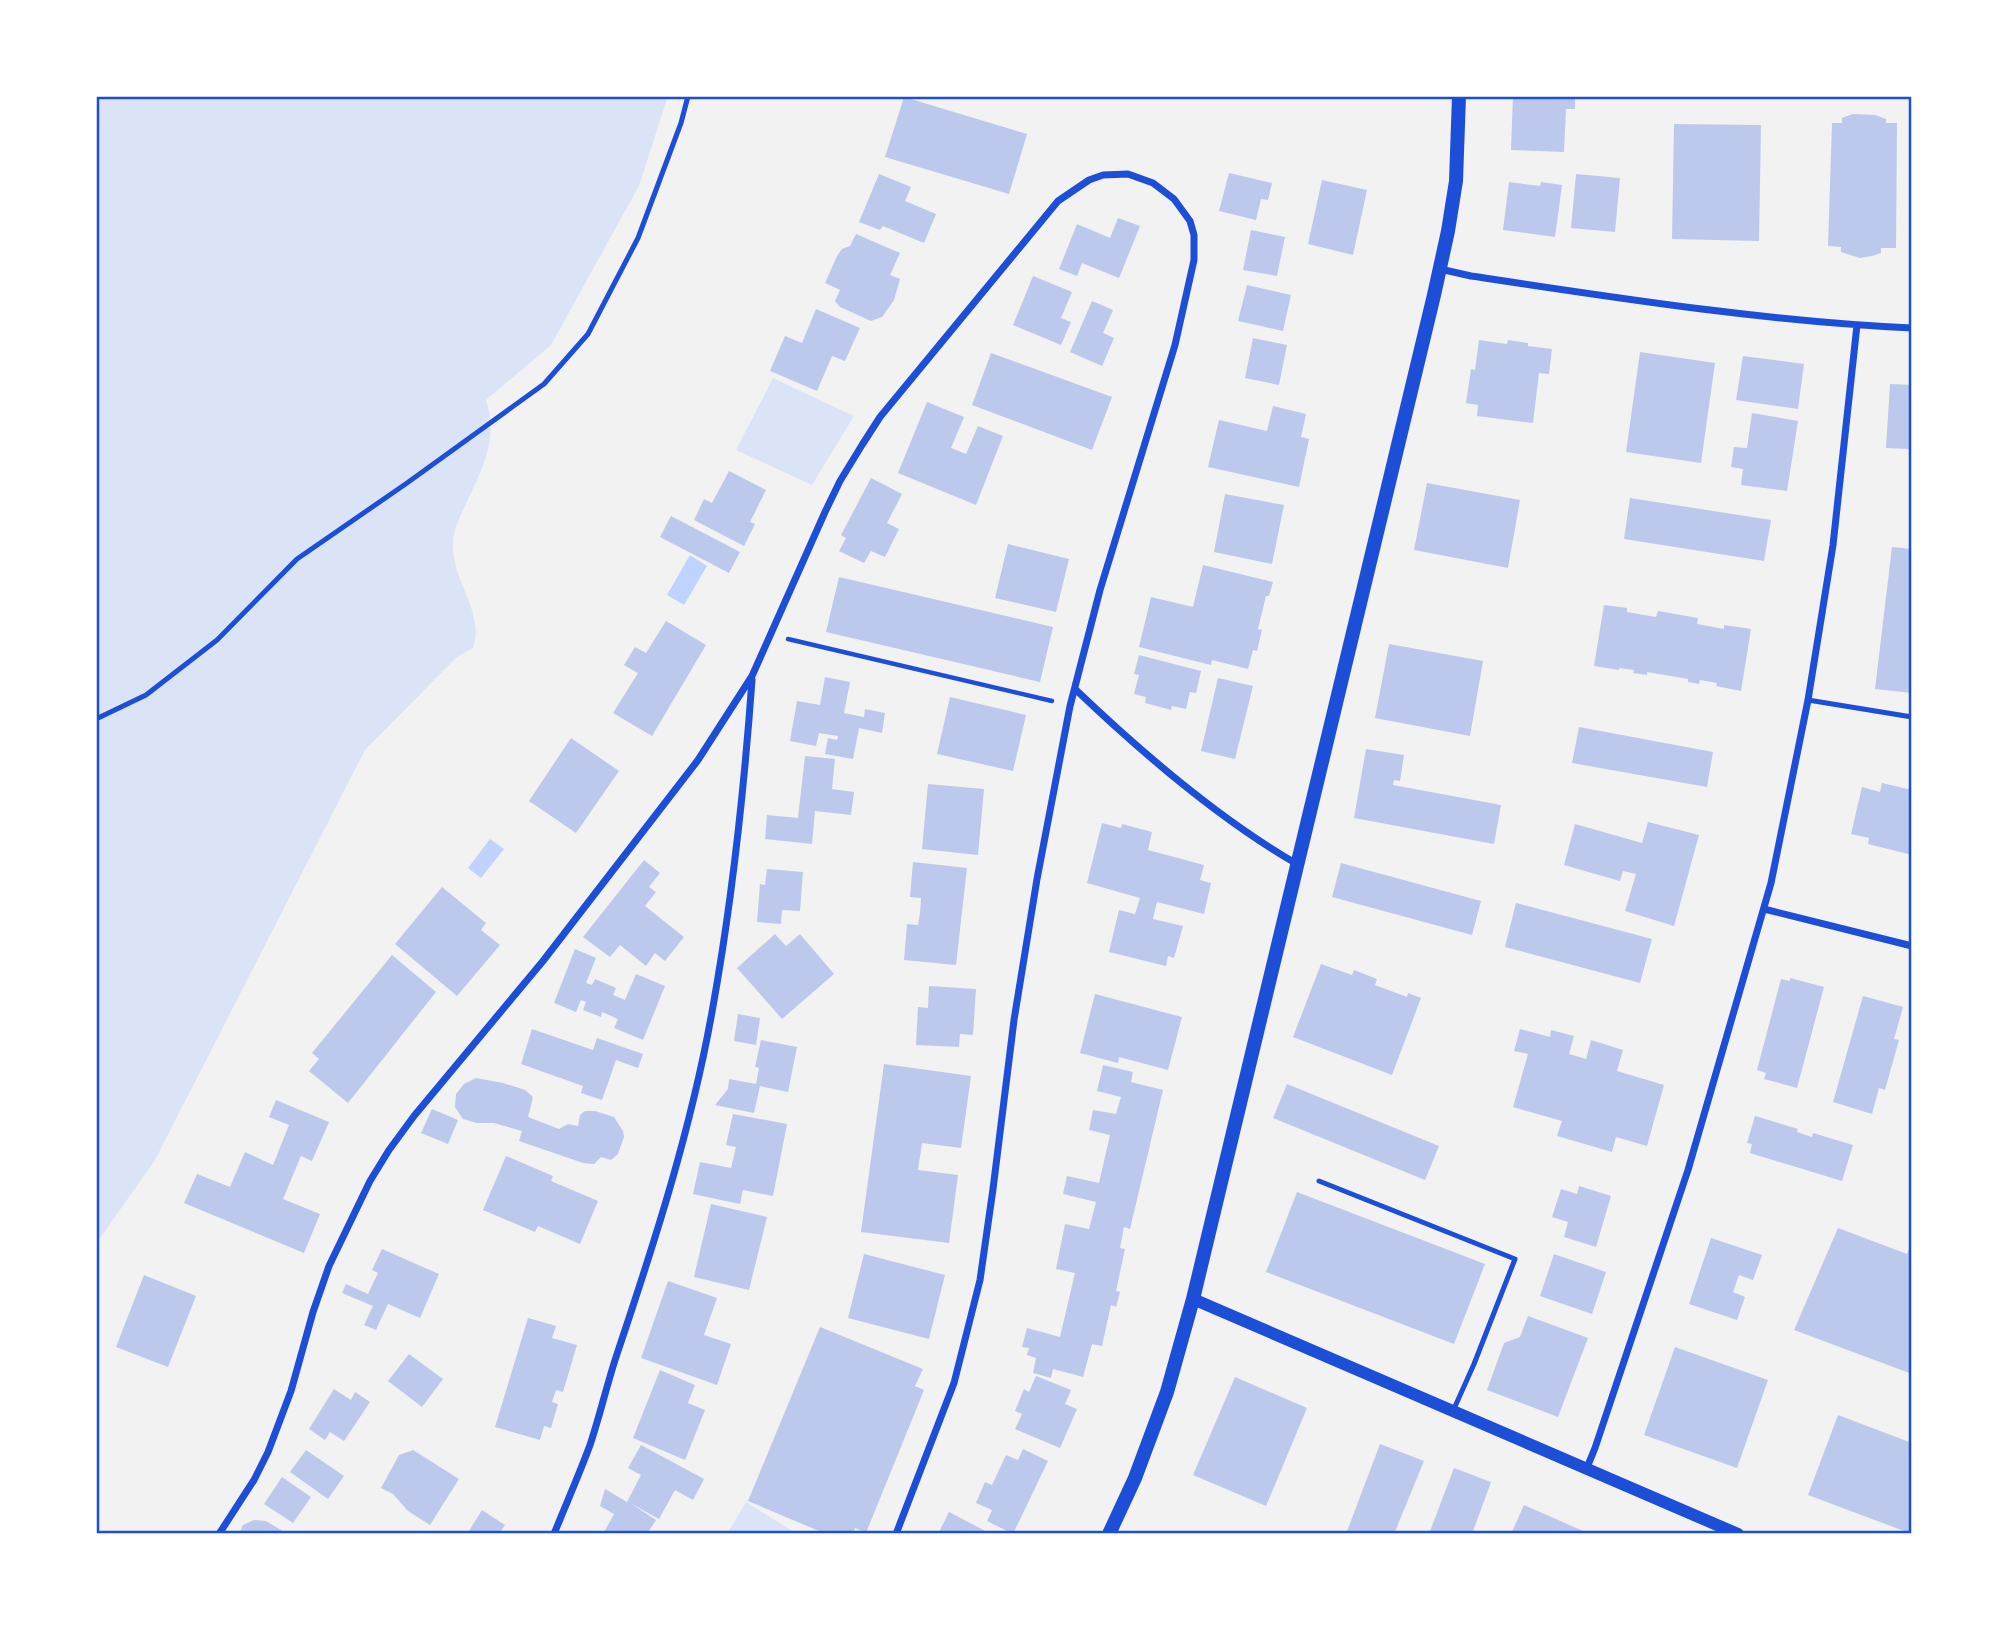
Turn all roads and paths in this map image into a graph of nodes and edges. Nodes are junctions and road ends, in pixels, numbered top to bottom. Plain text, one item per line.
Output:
1 (688, 96) edge
2 (1459, 96) edge
3 (1440, 269) junction
4 (1857, 325) junction
5 (1912, 328) edge
6 (770, 635) junction
7 (752, 676) junction
8 (1074, 689) junction
9 (1808, 700) junction
10 (1070, 706) junction
11 (1912, 717) edge
12 (96, 719) edge
13 (1297, 864) junction
14 (1764, 909) junction
15 (1912, 946) edge
16 (1319, 1181) dead end
17 (1194, 1299) junction
18 (1452, 1412) junction
19 (1586, 1469) junction
20 (219, 1534) edge
21 (554, 1534) edge
22 (897, 1534) edge
23 (1109, 1534) edge
24 (1738, 1534) edge

1 - 12 lane
2 - 3 main road
3 - 4 street
3 - 13 main road
4 - 5 street
4 - 9 street
6 - 7 street
6 - 8 street
6 - 10 path
7 - 20 street
7 - 21 street
8 - 10 street
8 - 13 street
9 - 11 lane
9 - 14 street
10 - 22 street
13 - 17 main road
14 - 15 street
14 - 19 street
16 - 18 lane
17 - 18 street
17 - 23 main road
18 - 19 street
19 - 24 street

